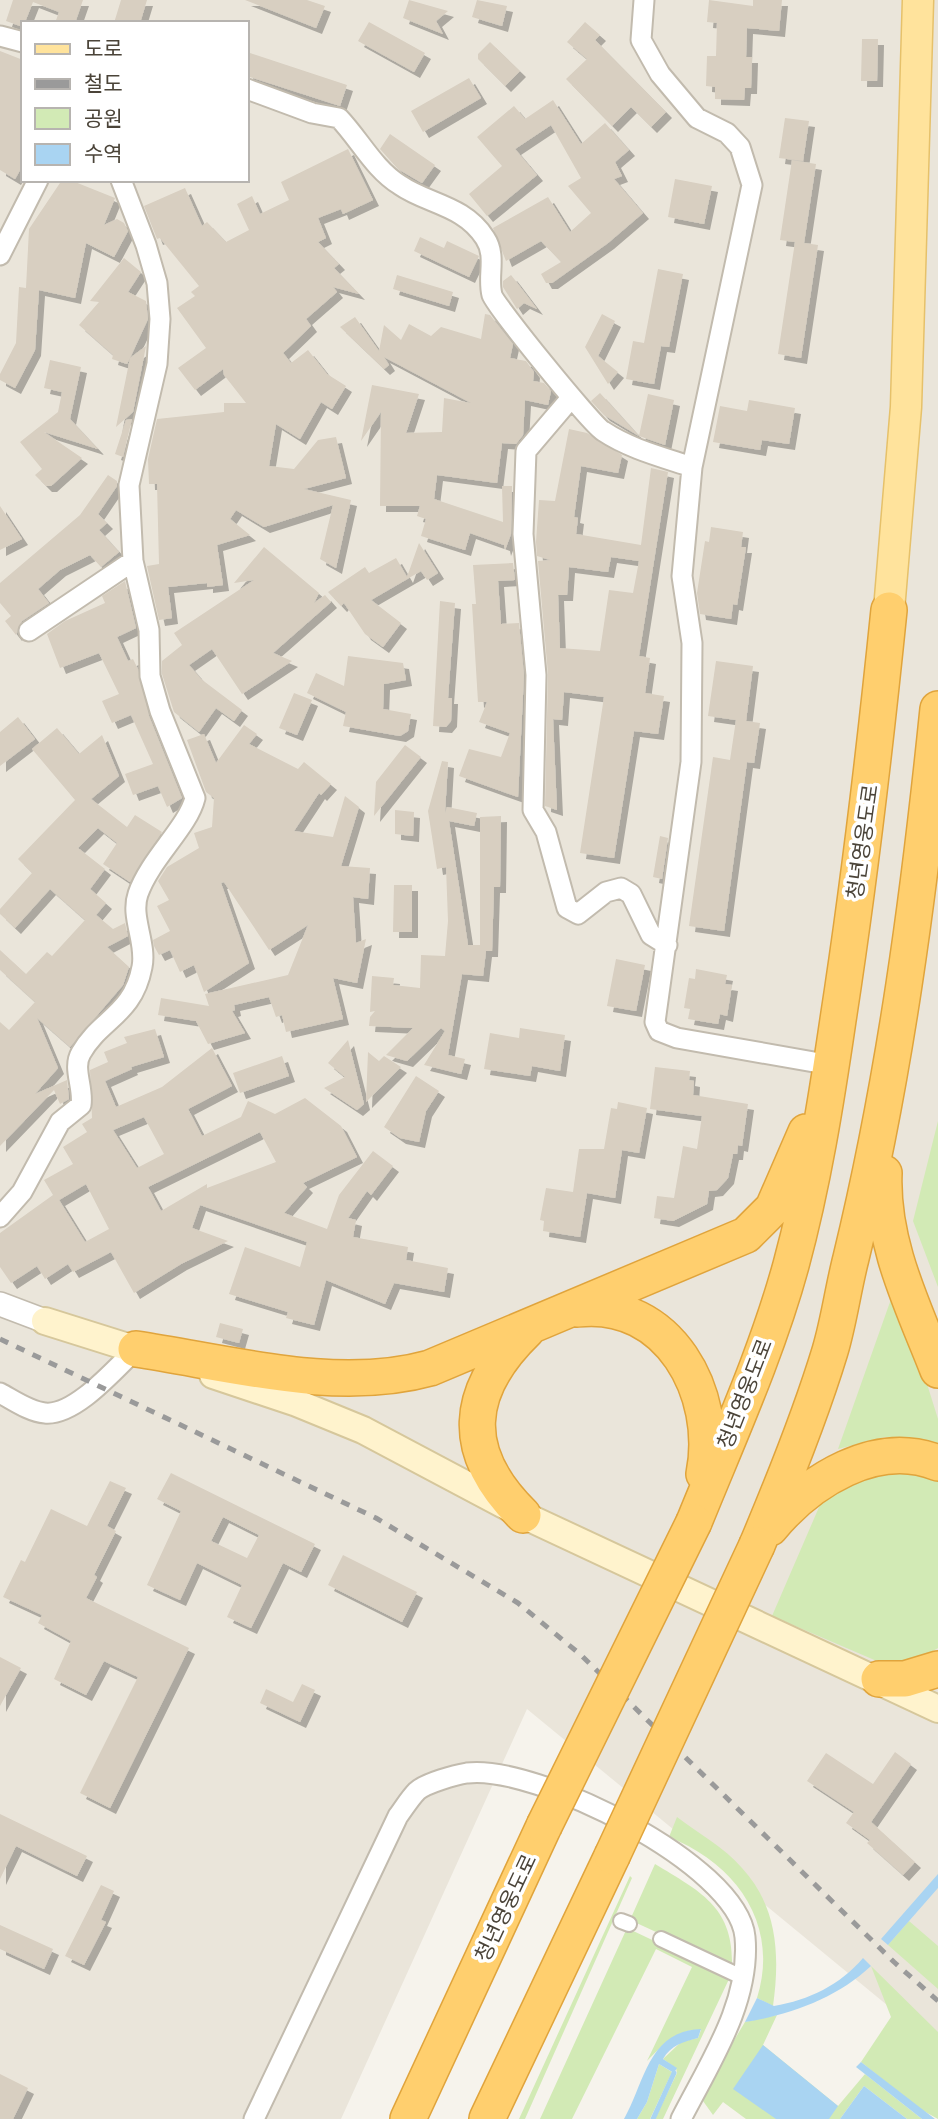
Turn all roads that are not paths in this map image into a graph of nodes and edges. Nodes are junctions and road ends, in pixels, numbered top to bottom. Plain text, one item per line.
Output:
1 (644, 0) edge
2 (918, 0) edge
3 (0, 36) edge
4 (21, 41) edge
5 (248, 89) edge
6 (37, 182) edge
7 (122, 182) edge
8 (0, 255) edge
9 (571, 398) junction
10 (692, 467) junction
11 (133, 561) junction
12 (889, 610) joint
13 (29, 631) dead end
14 (938, 709) edge
15 (667, 945) junction
16 (830, 1071) junction
17 (888, 1090) junction
18 (0, 1217) edge
19 (0, 1304) edge
20 (554, 1314) junction
21 (45, 1321) joint
22 (136, 1349) junction
23 (938, 1370) edge
24 (0, 1393) edge
25 (938, 1462) edge
26 (523, 1515) junction
27 (694, 1522) junction
28 (757, 1545) junction
29 (938, 1669) edge
30 (880, 1679) junction
31 (938, 1709) edge
32 (661, 1939) dead end
33 (744, 1978) junction
34 (254, 2119) edge
35 (408, 2119) edge
36 (487, 2119) edge
37 (681, 2119) edge

1 - 10 street
2 - 12 main road
3 - 4 street
5 - 9 street
6 - 8 street
7 - 11 street
9 - 10 street
9 - 15 street
10 - 15 street
11 - 13 street
11 - 18 street
12 - 16 highway, 청년영웅도로
14 - 17 highway
15 - 16 street
16 - 20 highway
16 - 27 highway, 청년영웅도로
17 - 23 highway
17 - 28 highway
19 - 21 street
20 - 22 highway
20 - 26 highway
20 - 27 highway
21 - 22 main road
22 - 24 street
22 - 26 main road
25 - 28 highway
26 - 30 main road
27 - 35 highway, 청년영웅도로, bridge
28 - 36 highway, bridge
29 - 30 highway
30 - 31 main road
32 - 33 street
33 - 34 street
33 - 37 street

